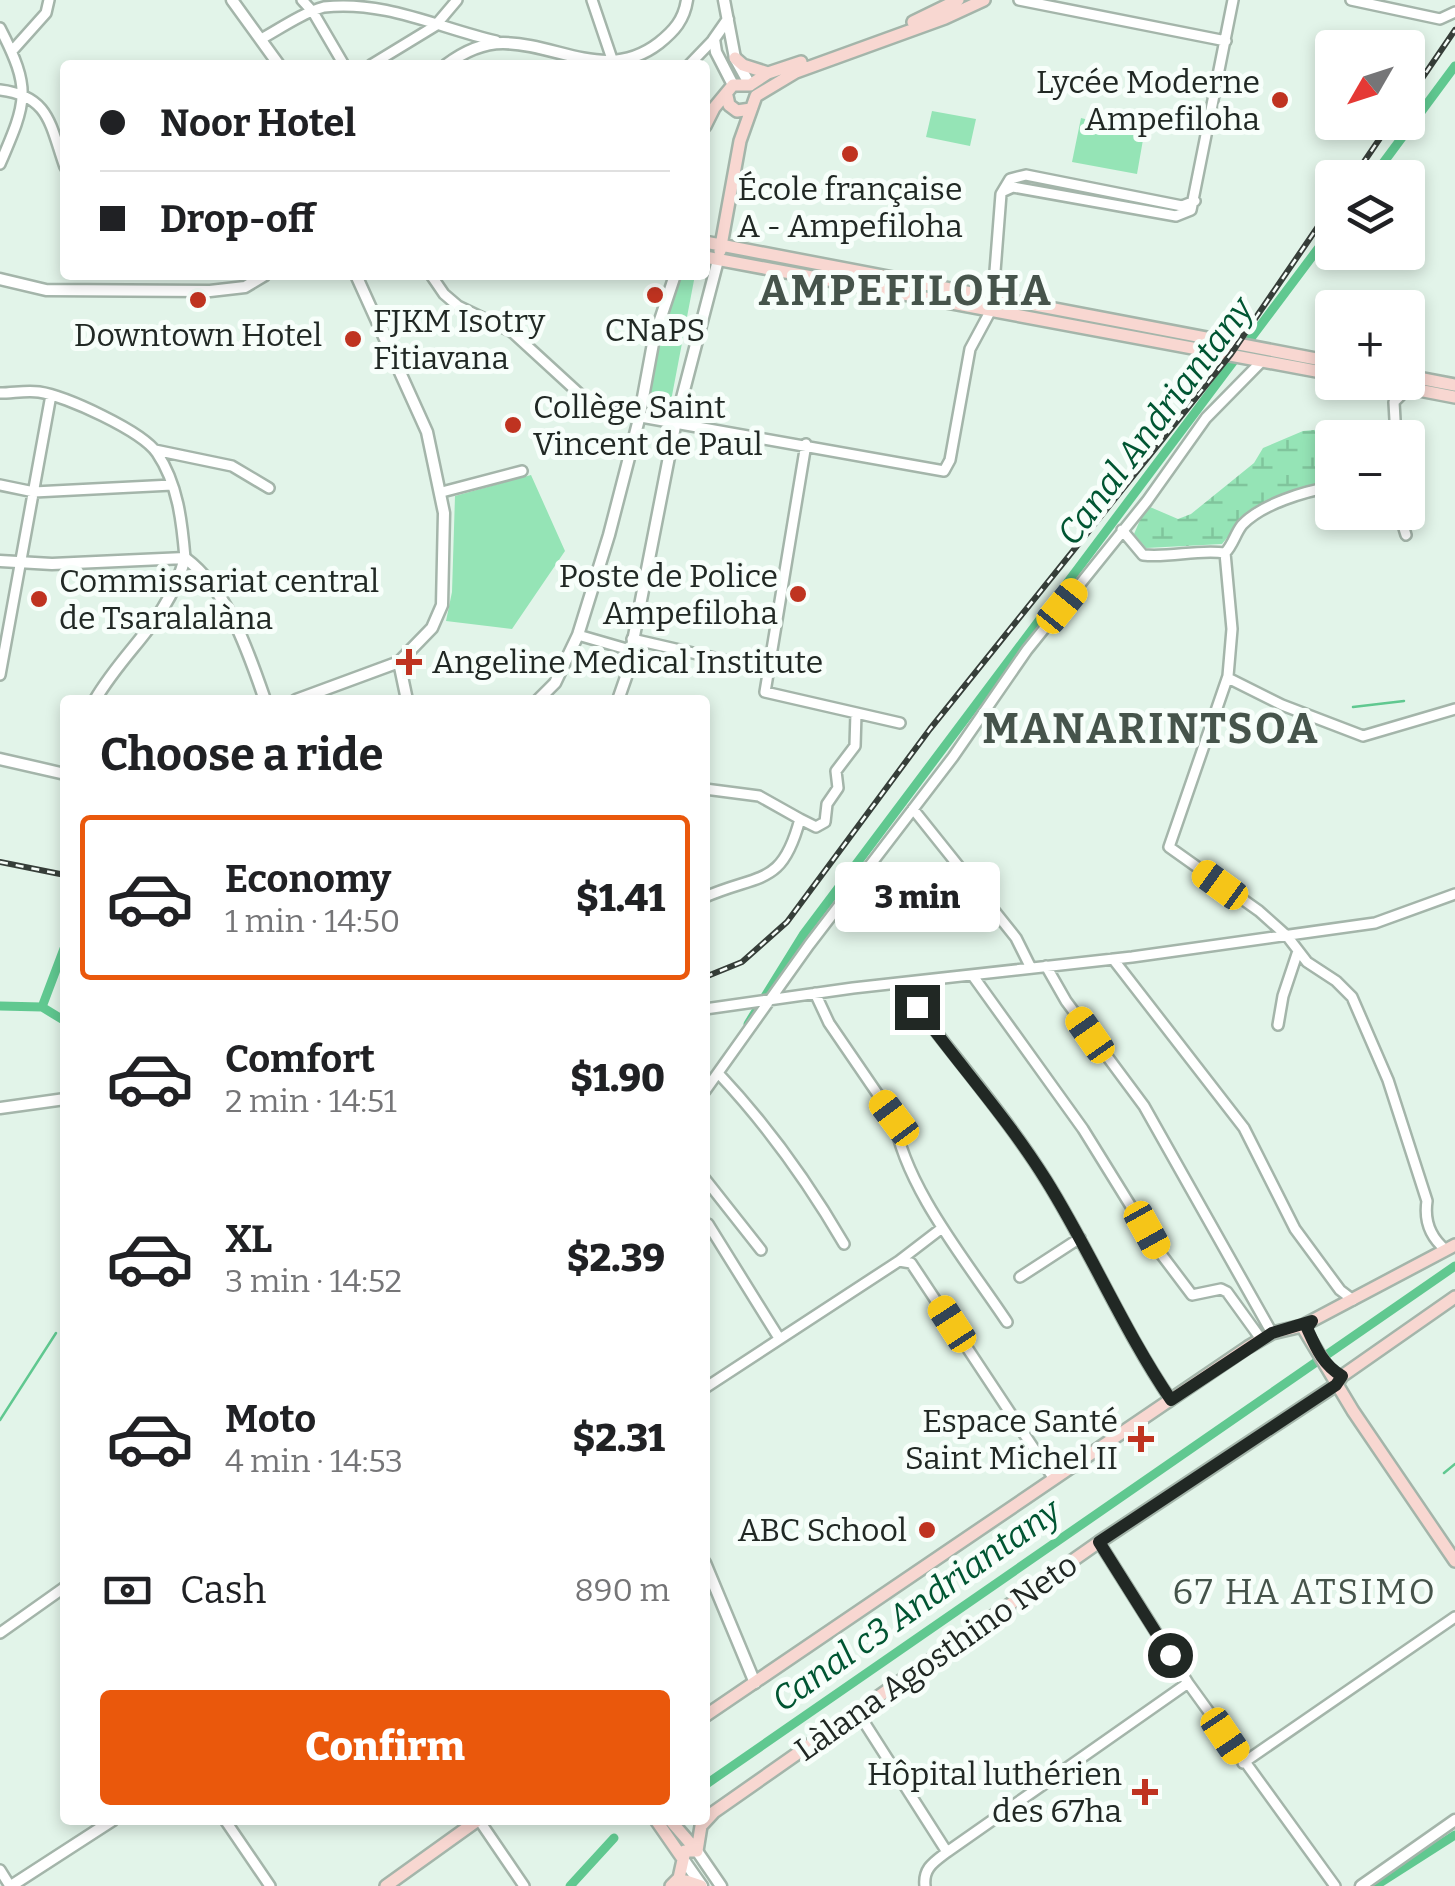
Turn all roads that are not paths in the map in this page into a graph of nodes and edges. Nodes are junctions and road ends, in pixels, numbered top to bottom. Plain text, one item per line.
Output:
1 (49, 0) edge
2 (232, 0) edge
3 (302, 0) edge
4 (457, 0) edge
5 (592, 0) edge
6 (687, 0) edge
7 (724, 0) edge
8 (958, 0) edge
9 (984, 0) edge
10 (1019, 0) edge
11 (1234, 0) edge
12 (1351, 0) edge
13 (312, 12) junction
14 (1455, 12) edge
15 (728, 19) junction
16 (441, 21) junction
17 (0, 28) edge
18 (262, 39) junction
19 (1226, 41) junction
20 (503, 43) junction
21 (715, 46) junction
22 (12, 51) junction
23 (736, 58) junction
24 (276, 60) edge
25 (341, 60) edge
26 (380, 60) edge
27 (454, 60) edge
28 (601, 60) edge
29 (612, 60) edge
30 (628, 60) edge
31 (694, 60) edge
32 (768, 73) junction
33 (0, 90) edge
34 (730, 90) junction
35 (753, 90) junction
36 (23, 93) junction
37 (751, 109) junction
38 (710, 116) edge
39 (60, 153) edge
40 (0, 164) edge
41 (1001, 194) junction
42 (1195, 202) junction
43 (710, 243) edge
44 (721, 245) junction
45 (713, 262) edge
46 (0, 279) edge
47 (257, 280) edge
48 (358, 280) edge
49 (435, 280) edge
50 (673, 280) edge
51 (709, 280) edge
52 (992, 304) junction
53 (1234, 349) junction
54 (1315, 359) edge
55 (1262, 361) junction
56 (1315, 371) edge
57 (1425, 383) edge
58 (1455, 385) edge
59 (1425, 387) edge
60 (0, 393) edge
61 (52, 395) junction
62 (1455, 396) edge
63 (640, 418) junction
64 (676, 421) junction
65 (806, 444) junction
66 (156, 450) junction
67 (522, 470) dead end
68 (0, 485) edge
69 (172, 485) junction
70 (269, 488) dead end
71 (1315, 490) edge
72 (34, 492) junction
73 (442, 492) junction
74 (1122, 530) junction
75 (1404, 530) edge
76 (1406, 536) dead end
77 (1228, 551) junction
78 (185, 558) junction
79 (0, 561) edge
80 (21, 564) junction
81 (578, 635) junction
82 (631, 645) junction
83 (399, 662) junction
84 (767, 670) junction
85 (0, 675) edge
86 (1232, 679) junction
87 (99, 695) edge
88 (263, 695) edge
89 (310, 695) edge
90 (407, 695) edge
91 (543, 695) edge
92 (619, 695) edge
93 (1455, 709) edge
94 (856, 713) junction
95 (900, 723) dead end
96 (0, 759) edge
97 (60, 773) edge
98 (710, 790) edge
99 (913, 809) junction
100 (800, 819) junction
101 (1455, 894) edge
102 (710, 895) edge
103 (1287, 936) junction
104 (1298, 951) junction
105 (1113, 959) junction
106 (1046, 966) junction
107 (1031, 968) junction
108 (972, 976) junction
109 (904, 983) junction
110 (815, 993) junction
111 (768, 1000) junction
112 (710, 1008) edge
113 (1278, 1025) dead end
114 (718, 1073) junction
115 (710, 1084) edge
116 (60, 1099) edge
117 (0, 1108) edge
118 (710, 1186) edge
119 (710, 1227) edge
120 (942, 1228) junction
121 (1080, 1238) junction
122 (844, 1244) dead end
123 (1450, 1248) edge
124 (760, 1250) dead end
125 (898, 1260) junction
126 (1020, 1278) dead end
127 (1455, 1297) edge
128 (1353, 1300) junction
129 (1007, 1322) dead end
130 (1307, 1324) junction
131 (1267, 1336) junction
132 (779, 1338) junction
133 (1335, 1376) junction
134 (710, 1385) edge
135 (1171, 1400) junction
136 (1054, 1479) junction
137 (1099, 1542) junction
138 (1455, 1553) edge
139 (1455, 1561) edge
140 (710, 1574) edge
141 (60, 1591) edge
142 (1455, 1617) edge
143 (0, 1633) edge
144 (1188, 1683) junction
145 (755, 1684) junction
146 (857, 1711) junction
147 (710, 1713) edge
148 (1243, 1763) junction
149 (710, 1816) edge
150 (1455, 1820) edge
151 (105, 1825) edge
152 (228, 1825) edge
153 (471, 1825) edge
154 (481, 1825) edge
155 (660, 1825) edge
156 (674, 1825) edge
157 (702, 1825) edge
158 (697, 1851) junction
159 (947, 1852) junction
160 (684, 1859) junction
161 (0, 1870) edge
162 (673, 1885) edge
163 (11, 1886) edge
164 (270, 1886) edge
165 (386, 1886) edge
166 (524, 1886) edge
167 (701, 1886) edge
168 (721, 1886) edge
169 (925, 1886) edge
170 (1335, 1886) edge
171 (1361, 1886) edge

1 - 22 street
2 - 18 street
3 - 13 street
4 - 16 street
5 - 29 street
6 - 30 street
7 - 15 street
8 - 32 main road
9 - 35 main road
10 - 19 street
11 - 19 street
12 - 14 street
13 - 16 street
13 - 18 street
13 - 25 street
15 - 21 street
15 - 23 street
16 - 20 street
16 - 26 street
17 - 22 street
18 - 24 street
19 - 42 street
20 - 27 street
20 - 28 street
21 - 31 street
21 - 34 street
22 - 36 street
23 - 32 main road
23 - 35 street
32 - 35 main road
33 - 36 street
34 - 35 main road
34 - 37 main road
34 - 38 main road
35 - 37 main road
36 - 39 street
36 - 40 street
37 - 44 main road
41 - 42 street
41 - 42 street
41 - 52 street
43 - 44 main road
44 - 45 main road
44 - 52 main road
45 - 52 main road
46 - 47 street
48 - 73 street
49 - 63 street
50 - 63 street
51 - 64 street
52 - 53 main road
52 - 65 street
53 - 54 main road
53 - 55 main road
55 - 56 main road
55 - 74 street
57 - 58 main road
59 - 62 main road
60 - 61 street
61 - 66 street
61 - 72 street
63 - 64 street
63 - 81 street
64 - 65 street
64 - 82 street
65 - 84 street
66 - 69 street
66 - 70 street
67 - 73 street
68 - 72 street
69 - 72 street
69 - 78 street
71 - 77 street
72 - 80 street
73 - 83 street
74 - 77 street
74 - 99 street
75 - 76 street
77 - 86 street
78 - 80 street
78 - 87 street
78 - 88 street
79 - 80 street
80 - 85 street
81 - 82 street
81 - 91 street
82 - 84 street
82 - 92 street
83 - 89 street
83 - 90 street
84 - 94 street
86 - 93 street
86 - 103 street
94 - 95 street
94 - 100 street
96 - 97 street
98 - 100 street
99 - 107 street
99 - 111 street
100 - 102 street
101 - 103 street
103 - 104 street
103 - 105 street
104 - 113 street
104 - 123 street
105 - 106 street
105 - 128 street
106 - 107 street
106 - 131 street
107 - 108 street
108 - 109 street
108 - 131 street
109 - 110 street
109 - 121 street
110 - 111 street
110 - 120 street
111 - 112 street
111 - 114 street
114 - 115 street
114 - 122 street
116 - 117 street
118 - 124 street
119 - 132 street
120 - 125 street
120 - 129 street
121 - 126 street
121 - 135 street
123 - 128 main road
125 - 132 street
125 - 136 street
127 - 133 main road, Làlana Agosthino Neto
128 - 130 main road
130 - 131 main road
130 - 133 main road
131 - 135 main road
132 - 134 street
133 - 137 main road, Làlana Agosthino Neto
133 - 138 main road
133 - 139 main road
135 - 136 main road
136 - 145 main road
137 - 144 street
137 - 146 main road, Làlana Agosthino Neto
140 - 145 street
141 - 143 street
142 - 148 street
144 - 148 street
144 - 159 street
145 - 147 main road
146 - 149 main road, Làlana Agosthino Neto
146 - 159 street
148 - 170 street
150 - 171 street
151 - 163 street
152 - 164 street
153 - 165 main road
154 - 166 street
155 - 160 main road
156 - 158 main road
157 - 158 main road, Làlana Agosthino Neto
158 - 160 main road
158 - 168 street
159 - 169 street
160 - 162 main road
160 - 167 street
161 - 163 street
162 - 167 main road

